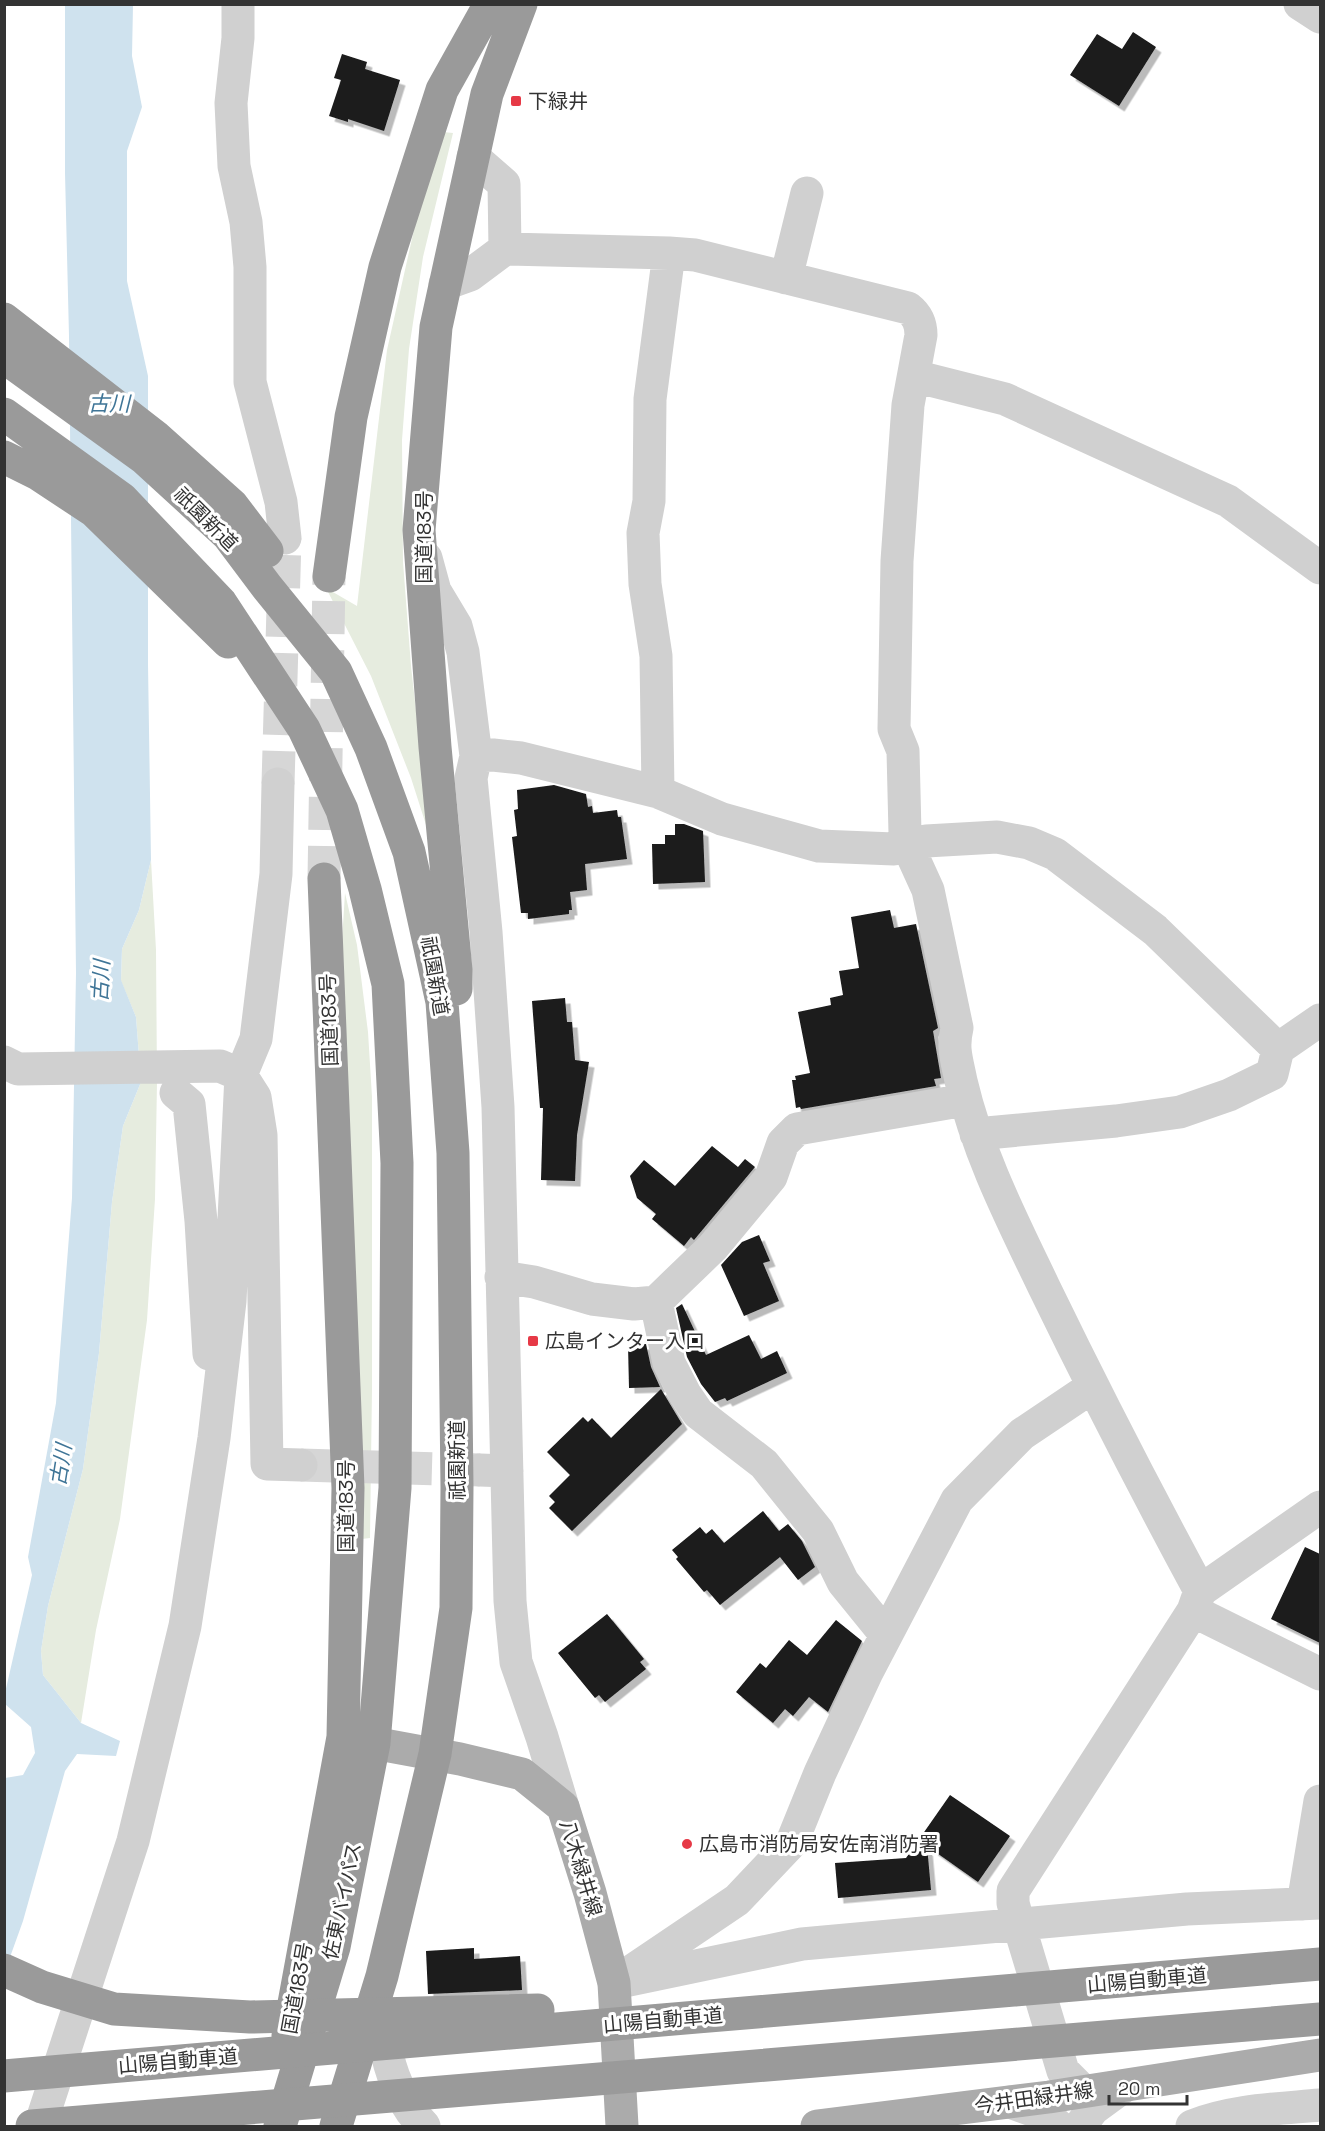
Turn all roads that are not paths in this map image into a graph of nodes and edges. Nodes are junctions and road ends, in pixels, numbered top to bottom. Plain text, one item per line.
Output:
1 (238, 4) edge
2 (490, 4) edge
3 (521, 4) edge
4 (1300, 4) edge
5 (1320, 16) edge
6 (473, 157) junction
7 (807, 193) dead end
8 (505, 249) junction
9 (669, 253) junction
10 (786, 278) junction
11 (445, 284) junction
12 (4, 319) edge
13 (4, 357) edge
14 (914, 376) junction
15 (4, 414) edge
16 (4, 457) edge
17 (230, 520) junction
18 (419, 530) junction
19 (285, 538) tunnel mouth
20 (1320, 568) edge
21 (329, 576) tunnel mouth
22 (220, 617) junction
23 (476, 756) junction
24 (278, 784) tunnel mouth
25 (658, 792) junction
26 (908, 846) junction
27 (324, 879) tunnel mouth
28 (1320, 1020) edge
29 (1278, 1048) junction
30 (11, 1066) edge
31 (230, 1071) junction
32 (176, 1093) dead end
33 (965, 1100) junction
34 (976, 1134) junction
35 (453, 1153) junction
36 (501, 1277) junction
37 (656, 1302) junction
38 (222, 1371) junction
39 (1092, 1387) junction
40 (301, 1465) tunnel mouth
41 (1320, 1507) edge
42 (1197, 1601) junction
43 (886, 1635) junction
44 (1320, 1674) edge
45 (359, 1740) junction
46 (435, 1754) junction
47 (1320, 1801) edge
48 (563, 1807) junction
49 (1312, 1903) edge
50 (1019, 1925) junction
51 (1320, 1964) edge
52 (4, 1970) edge
53 (382, 1976) junction
54 (614, 1983) junction
55 (875, 2002) junction
56 (1320, 2019) edge
57 (1320, 2055) edge
58 (4, 2076) edge
59 (1124, 2086) junction
60 (1063, 2097) edge
61 (1320, 2104) edge
62 (95, 2122) junction
63 (32, 2127) edge
64 (40, 2127) edge
65 (58, 2127) edge
66 (273, 2127) edge
67 (280, 2127) edge
68 (336, 2127) edge
69 (424, 2127) edge
70 (622, 2127) edge
71 (818, 2127) edge
72 (1080, 2127) edge
73 (1192, 2127) edge

1 - 19 street
2 - 21 highway
3 - 6 highway, 国道183号
4 - 5 street
6 - 8 street
6 - 11 highway, 国道183号
7 - 10 street
8 - 9 street
8 - 11 street
9 - 10 street
9 - 25 street
10 - 14 street
11 - 18 highway, 国道183号
12 - 17 highway
13 - 17 highway, 祇園新道
14 - 20 street
14 - 26 street
15 - 22 highway
16 - 22 highway
17 - 35 highway, 祇園新道
18 - 23 street
18 - 35 highway, 国道183号
22 - 45 highway
23 - 25 street
23 - 36 street
24 - 31 street
25 - 26 street
26 - 29 street
26 - 33 street
27 - 45 highway, 国道183号
28 - 29 street
29 - 34 street
30 - 31 street
31 - 38 street
31 - 40 street
32 - 38 street
33 - 34 street
33 - 37 street
34 - 39 street
35 - 46 highway, 祇園新道
36 - 37 street
36 - 48 street
37 - 43 street
38 - 64 street
39 - 42 street
39 - 43 street
41 - 42 street
42 - 44 street
42 - 50 street
43 - 54 street
45 - 46 main road, 八木緑井線
45 - 66 highway, 国道183号
45 - 67 highway, 佐東バイパス
46 - 48 main road, 八木緑井線
46 - 53 highway
47 - 49 street
48 - 54 main road, 八木緑井線
49 - 50 street
50 - 54 street
50 - 60 street
51 - 55 highway, 山陽自動車道, bridge
52 - 55 highway, bridge
53 - 68 highway
53 - 69 street
54 - 70 main road, 八木緑井線
55 - 58 highway, 山陽自動車道, bridge
56 - 62 highway, bridge
57 - 59 main road, 今井田緑井線
59 - 60 main road, 今井田緑井線
59 - 72 street
60 - 71 main road, 今井田緑井線
61 - 73 street
62 - 63 highway, bridge
62 - 65 highway, bridge

